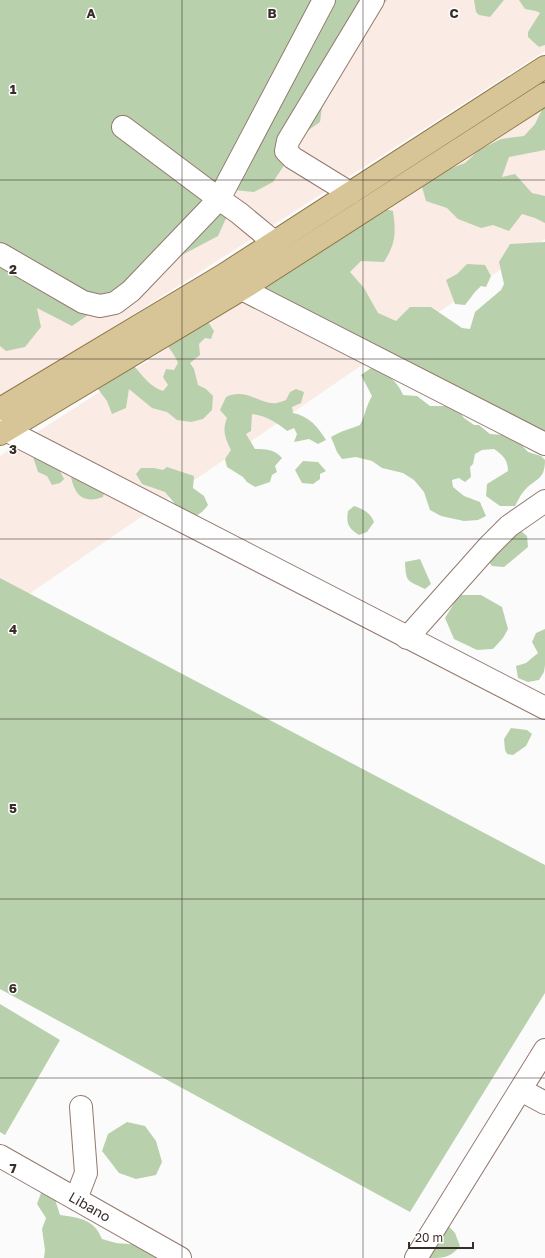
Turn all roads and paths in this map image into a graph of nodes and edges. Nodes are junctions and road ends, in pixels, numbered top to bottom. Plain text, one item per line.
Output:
1 (324, 0) edge
2 (373, 0) edge
3 (545, 67) edge
4 (545, 94) edge
5 (123, 127) dead end
6 (350, 193) junction
7 (218, 199) junction
8 (274, 242) junction
9 (0, 254) edge
10 (222, 276) junction
11 (242, 289) junction
12 (0, 409) edge
13 (2, 430) edge
14 (545, 444) edge
15 (545, 500) edge
16 (407, 638) junction
17 (545, 708) edge
18 (545, 1050) edge
19 (521, 1090) junction
20 (545, 1103) edge
21 (81, 1107) dead end
22 (0, 1156) edge
23 (76, 1199) junction
24 (180, 1258) edge
25 (416, 1258) edge

1 - 7 street
2 - 6 street
3 - 6 main road
4 - 11 main road
5 - 7 street
6 - 8 main road
7 - 8 street
7 - 9 street
8 - 10 main road
10 - 11 street
10 - 12 main road
11 - 13 main road
11 - 14 street
13 - 16 street
15 - 16 street
16 - 17 street
18 - 19 street
19 - 20 street
19 - 25 street
21 - 23 street
22 - 23 street, Libano
23 - 24 street, Libano

